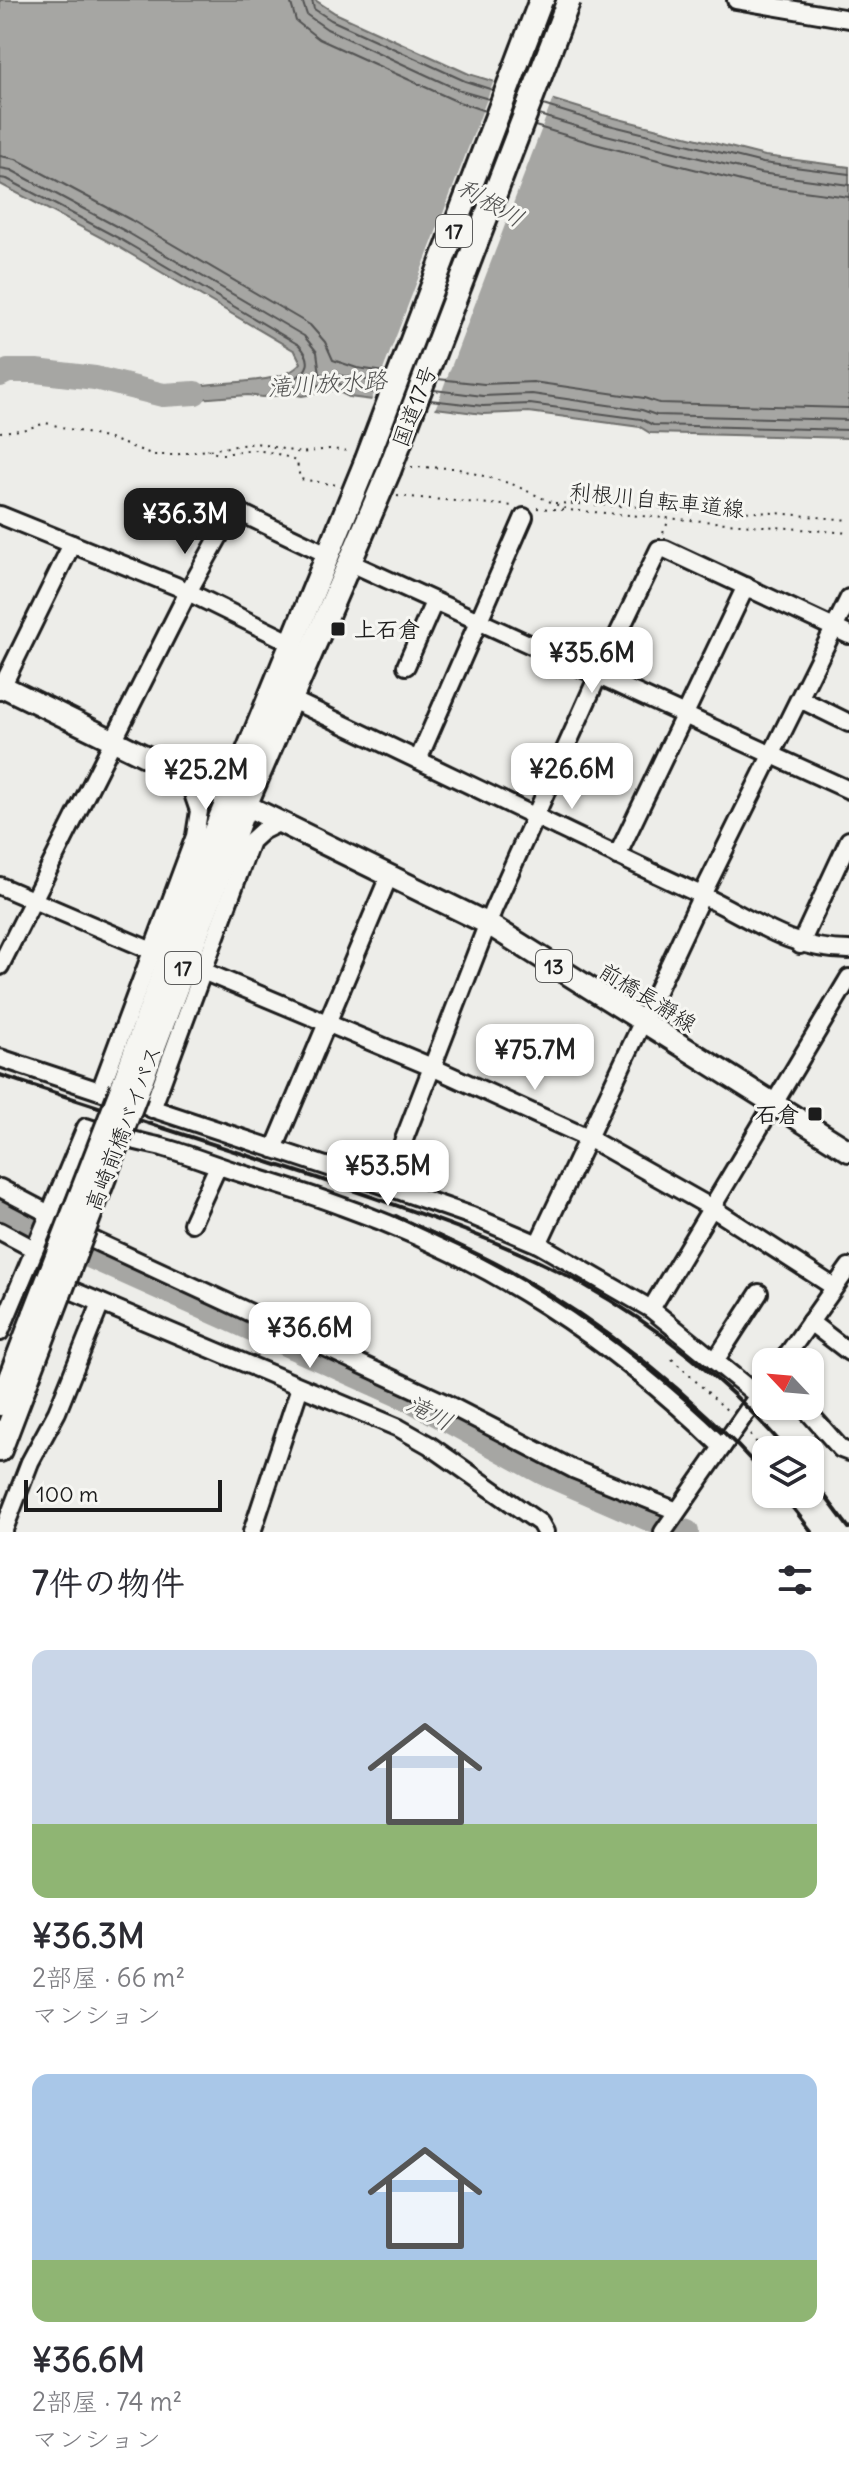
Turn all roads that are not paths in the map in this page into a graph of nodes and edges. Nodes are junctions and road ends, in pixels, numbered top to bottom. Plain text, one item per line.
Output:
1 (541, 0) edge
2 (569, 0) edge
3 (736, 0) edge
4 (849, 19) edge
5 (0, 515) edge
6 (524, 517) dead end
7 (72, 544) junction
8 (329, 555) junction
9 (351, 563) junction
10 (746, 586) junction
11 (188, 592) junction
12 (849, 598) edge
13 (434, 602) junction
14 (478, 621) junction
15 (842, 632) edge
16 (292, 643) junction
17 (406, 666) dead end
18 (598, 676) junction
19 (1, 688) edge
20 (290, 699) junction
21 (800, 699) junction
22 (685, 716) junction
23 (849, 723) edge
24 (113, 741) junction
25 (773, 756) junction
26 (418, 760) junction
27 (188, 779) junction
28 (849, 790) edge
29 (236, 802) junction
30 (535, 815) junction
31 (280, 822) junction
32 (849, 840) edge
33 (617, 856) junction
34 (389, 876) junction
35 (0, 886) edge
36 (702, 895) junction
37 (33, 900) junction
38 (488, 924) junction
39 (800, 945) junction
40 (849, 950) edge
41 (155, 952) junction
42 (0, 966) edge
43 (200, 970) junction
44 (849, 978) edge
45 (328, 1023) junction
46 (643, 1023) junction
47 (0, 1058) edge
48 (434, 1068) junction
49 (127, 1095) junction
50 (775, 1105) junction
51 (588, 1138) junction
52 (274, 1149) junction
53 (849, 1151) edge
54 (218, 1166) junction
55 (386, 1186) junction
56 (0, 1188) edge
57 (712, 1208) junction
58 (48, 1216) junction
59 (192, 1223) dead end
60 (0, 1231) edge
61 (538, 1244) junction
62 (35, 1246) junction
63 (849, 1267) edge
64 (25, 1271) junction
65 (834, 1287) junction
66 (759, 1293) dead end
67 (101, 1303) junction
68 (651, 1309) junction
69 (42, 1316) junction
70 (810, 1322) junction
71 (0, 1332) edge
72 (792, 1348) edge
73 (849, 1356) edge
74 (715, 1361) junction
75 (752, 1384) edge
76 (300, 1387) junction
77 (0, 1404) edge
78 (752, 1404) edge
79 (815, 1420) edge
80 (722, 1447) junction
81 (0, 1450) edge
82 (849, 1452) edge
83 (677, 1511) junction
84 (3, 1532) edge
85 (252, 1532) edge
86 (545, 1532) edge
87 (663, 1532) edge

1 - 8 highway, 国道17号 / 17, bridge
2 - 9 highway, 国道17号 / 17, bridge
3 - 4 street
5 - 7 street
6 - 14 street
7 - 11 street
7 - 19 street
8 - 11 street
8 - 16 highway, 国道17号 / 17
9 - 13 street
9 - 20 highway, 国道17号 / 17
10 - 15 street
10 - 18 street
10 - 22 street
11 - 16 street
11 - 24 street
12 - 15 street
13 - 14 street
13 - 17 street
14 - 18 street
14 - 26 street
15 - 21 street
16 - 29 highway, 国道17号 / 17
18 - 22 street
18 - 30 street
19 - 24 main road, 前橋長瀞線
20 - 26 street
20 - 29 highway, 国道17号 / 17
21 - 23 street
21 - 25 street
22 - 25 street
22 - 33 street
24 - 27 main road, 前橋長瀞線
24 - 37 street
25 - 28 street
25 - 36 street
26 - 30 street
27 - 29 main road, 前橋長瀞線
27 - 41 street
29 - 31 main road, 前橋長瀞線 / 13
29 - 49 highway, 高崎前橋バイパス / 17
30 - 33 street
30 - 38 street
31 - 34 main road, 前橋長瀞線 / 13
31 - 43 street
32 - 39 street
33 - 36 street
34 - 38 main road, 前橋長瀞線 / 13
34 - 45 street
35 - 37 street
36 - 39 street
36 - 46 street
37 - 41 street
37 - 42 street
38 - 46 main road, 前橋長瀞線 / 13
38 - 48 street
39 - 40 street
41 - 49 street
43 - 45 street
43 - 49 street
44 - 50 street
45 - 48 street
45 - 52 street
46 - 50 main road, 前橋長瀞線 / 13
46 - 51 street
47 - 49 street
48 - 51 street
48 - 55 street
49 - 52 street
49 - 69 highway, 高崎前橋バイパス / 17, bridge
50 - 53 main road, 前橋長瀞線 / 13
50 - 57 street
51 - 57 street
51 - 61 street
52 - 55 street
54 - 58 street
54 - 59 street
54 - 80 street
55 - 61 street
56 - 58 street
57 - 65 street
57 - 68 street
58 - 62 street
58 - 83 street
60 - 62 street
61 - 68 street
62 - 64 street
63 - 65 street
64 - 67 street
64 - 71 street
65 - 70 street
66 - 74 street
67 - 76 street
67 - 84 street
68 - 74 street
69 - 77 highway, 高崎前橋バイパス / 17
69 - 81 highway, 高崎前橋バイパス / 17
70 - 72 street
70 - 73 street
74 - 75 street
76 - 85 street
76 - 86 street
78 - 80 street
79 - 82 street
80 - 83 street
83 - 87 street

